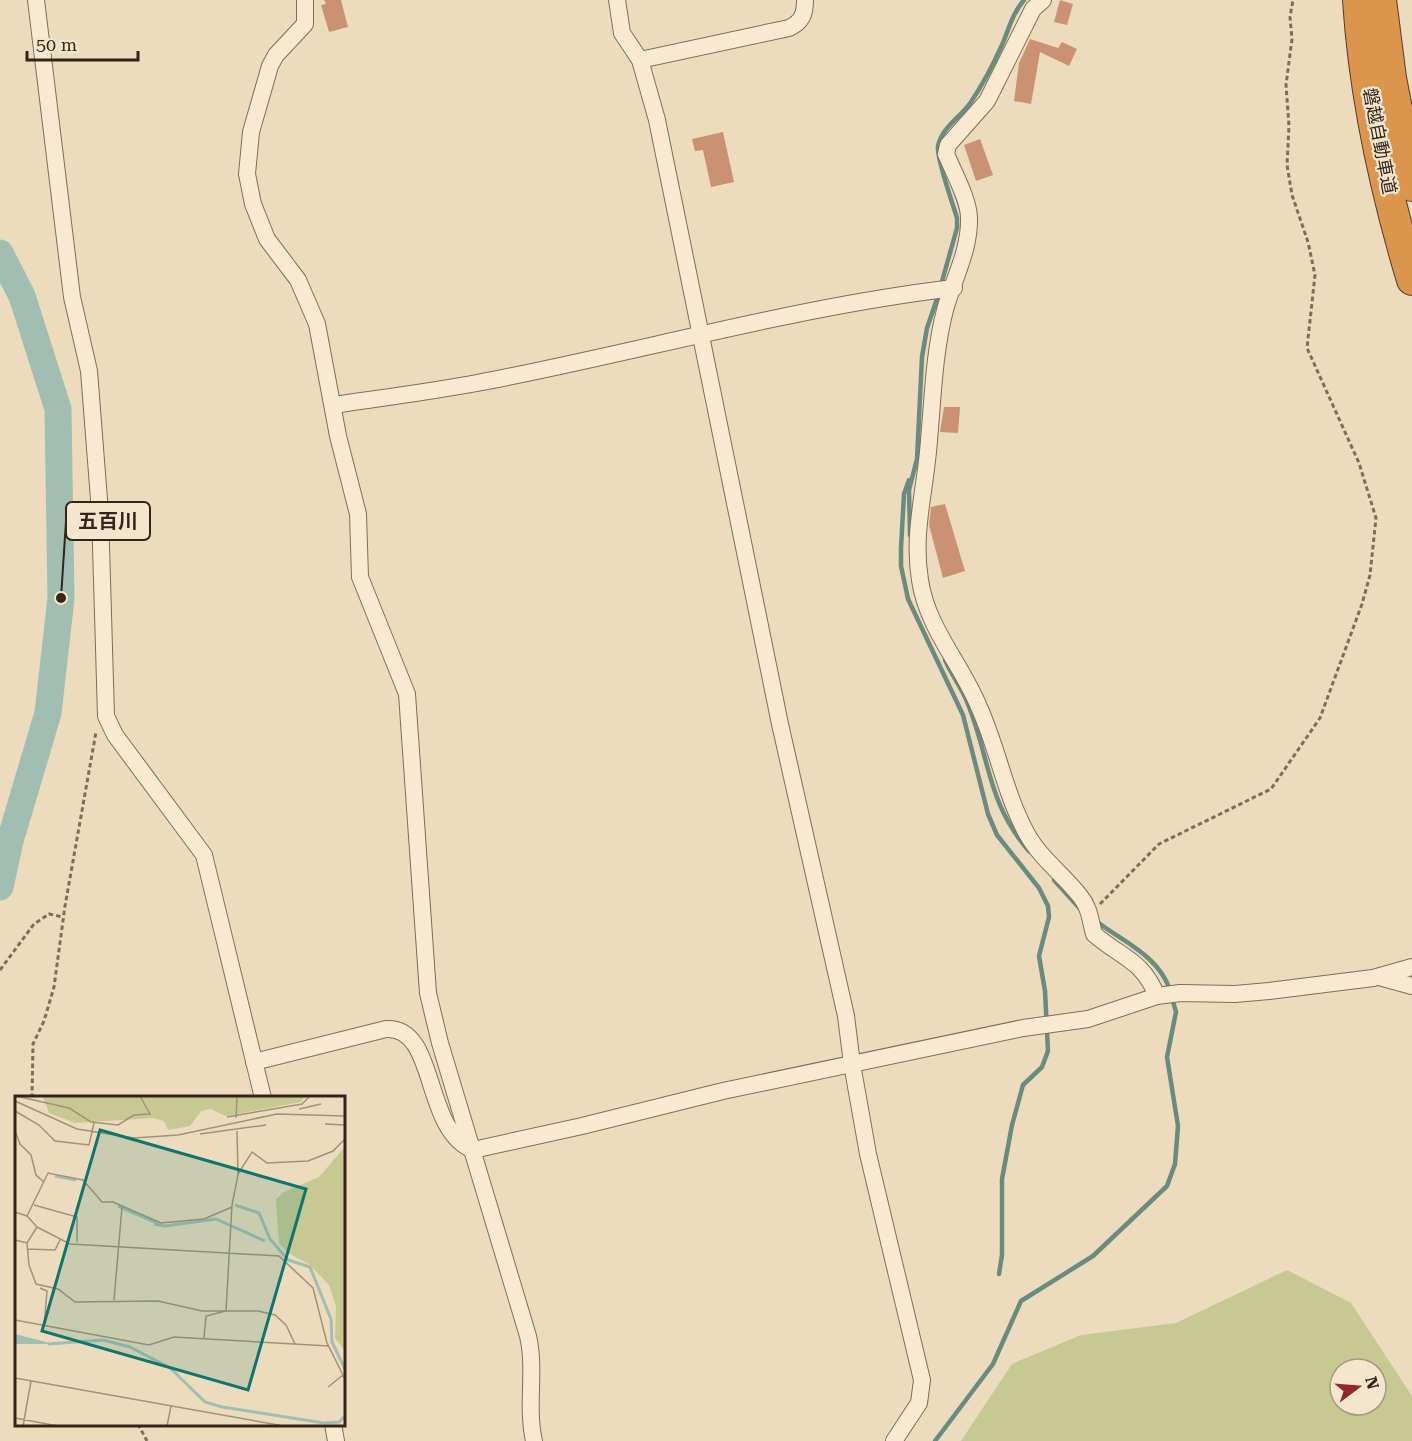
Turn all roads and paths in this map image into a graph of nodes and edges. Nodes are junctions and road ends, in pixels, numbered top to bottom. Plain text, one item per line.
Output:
1 (304, 0) edge
2 (617, 0) edge
3 (805, 0) edge
4 (1043, 0) edge
5 (1293, 0) edge
6 (1358, 0) edge
7 (1381, 0) edge
8 (41, 1) edge
9 (640, 60) junction
10 (1412, 186) edge
11 (1412, 280) edge
12 (954, 288) junction
13 (700, 335) junction
14 (333, 405) junction
15 (106, 716) junction
16 (1090, 913) junction
17 (63, 917) junction
18 (1412, 967) edge
19 (0, 970) edge
20 (1378, 976) junction
21 (1412, 986) edge
22 (1157, 996) junction
23 (254, 1062) junction
24 (852, 1064) junction
25 (32, 1096) edge
26 (262, 1096) edge
27 (473, 1149) junction
28 (139, 1426) edge
29 (333, 1426) edge
30 (147, 1441) edge
31 (336, 1441) edge
32 (534, 1441) edge
33 (894, 1441) edge

1 - 14 street
2 - 9 street
3 - 9 street
4 - 12 street
5 - 16 path
6 - 11 highway, 磐越自動車道
7 - 10 highway, 磐越自動車道
8 - 15 street
9 - 13 street
12 - 13 street
12 - 16 street
13 - 14 street
13 - 24 street
14 - 27 street
15 - 17 path
15 - 23 street
16 - 22 street
17 - 19 path
17 - 25 path
18 - 20 street
20 - 21 street
20 - 22 street
22 - 24 street
23 - 26 street
23 - 27 street
24 - 27 street
24 - 33 street
27 - 32 street
28 - 30 path
29 - 31 street

